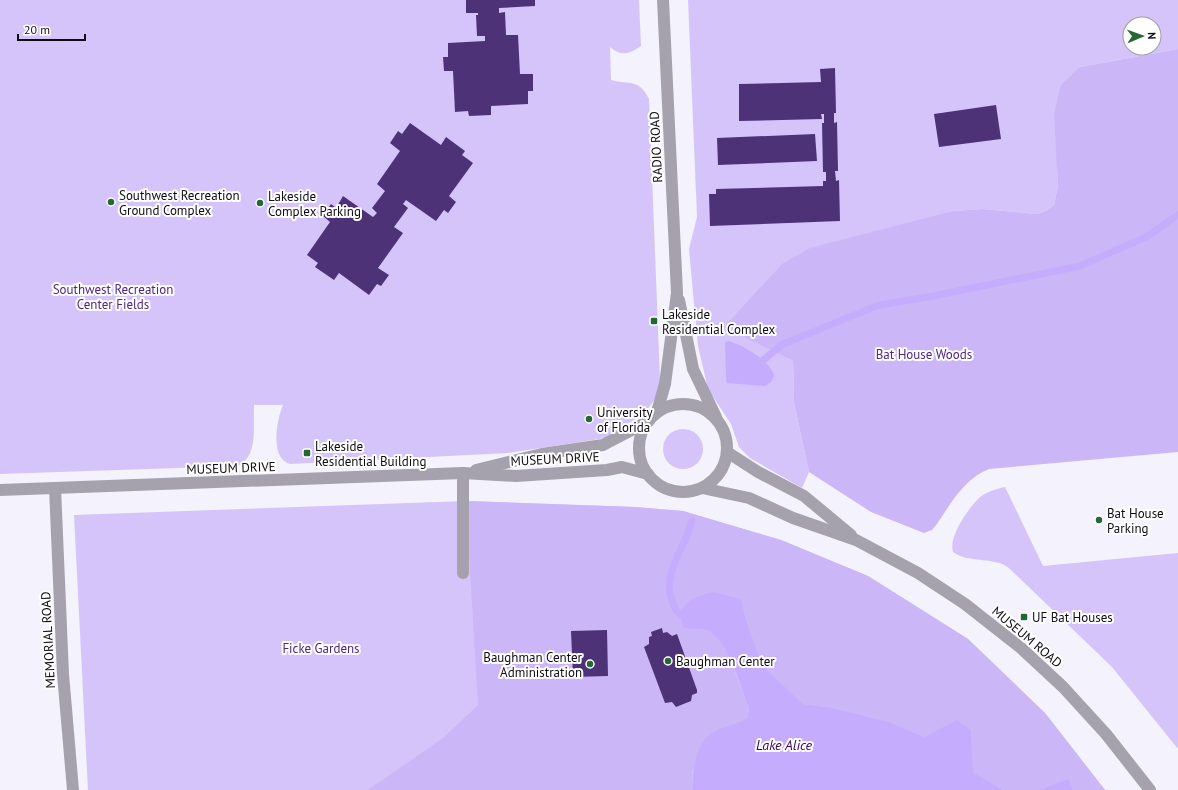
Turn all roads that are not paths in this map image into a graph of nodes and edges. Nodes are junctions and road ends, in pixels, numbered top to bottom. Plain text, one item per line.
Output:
1 (663, 0) edge
2 (677, 293) junction
3 (657, 412) junction
4 (647, 422) junction
5 (720, 424) junction
6 (727, 452) junction
7 (463, 473) junction
8 (648, 474) junction
9 (55, 488) junction
10 (702, 488) junction
11 (0, 490) edge
12 (856, 540) junction
13 (463, 573) dead end
14 (73, 790) edge
15 (1150, 790) edge

1 - 2 street, RADIO ROAD
2 - 3 street, RADIO ROAD
2 - 5 street, RADIO ROAD
3 - 4 street, MUSEUM ROAD
3 - 5 street, MUSEUM ROAD
4 - 7 street, MUSEUM DRIVE
4 - 8 street, MUSEUM ROAD
5 - 6 street, MUSEUM ROAD
6 - 10 street, MUSEUM ROAD
6 - 12 street, MUSEUM ROAD
7 - 8 street, MUSEUM DRIVE
7 - 9 street, MUSEUM DRIVE
7 - 13 street
8 - 10 street, MUSEUM ROAD
9 - 11 street, MUSEUM DRIVE
9 - 14 street, MEMORIAL ROAD
10 - 12 street, MUSEUM ROAD
12 - 15 street, MUSEUM ROAD

